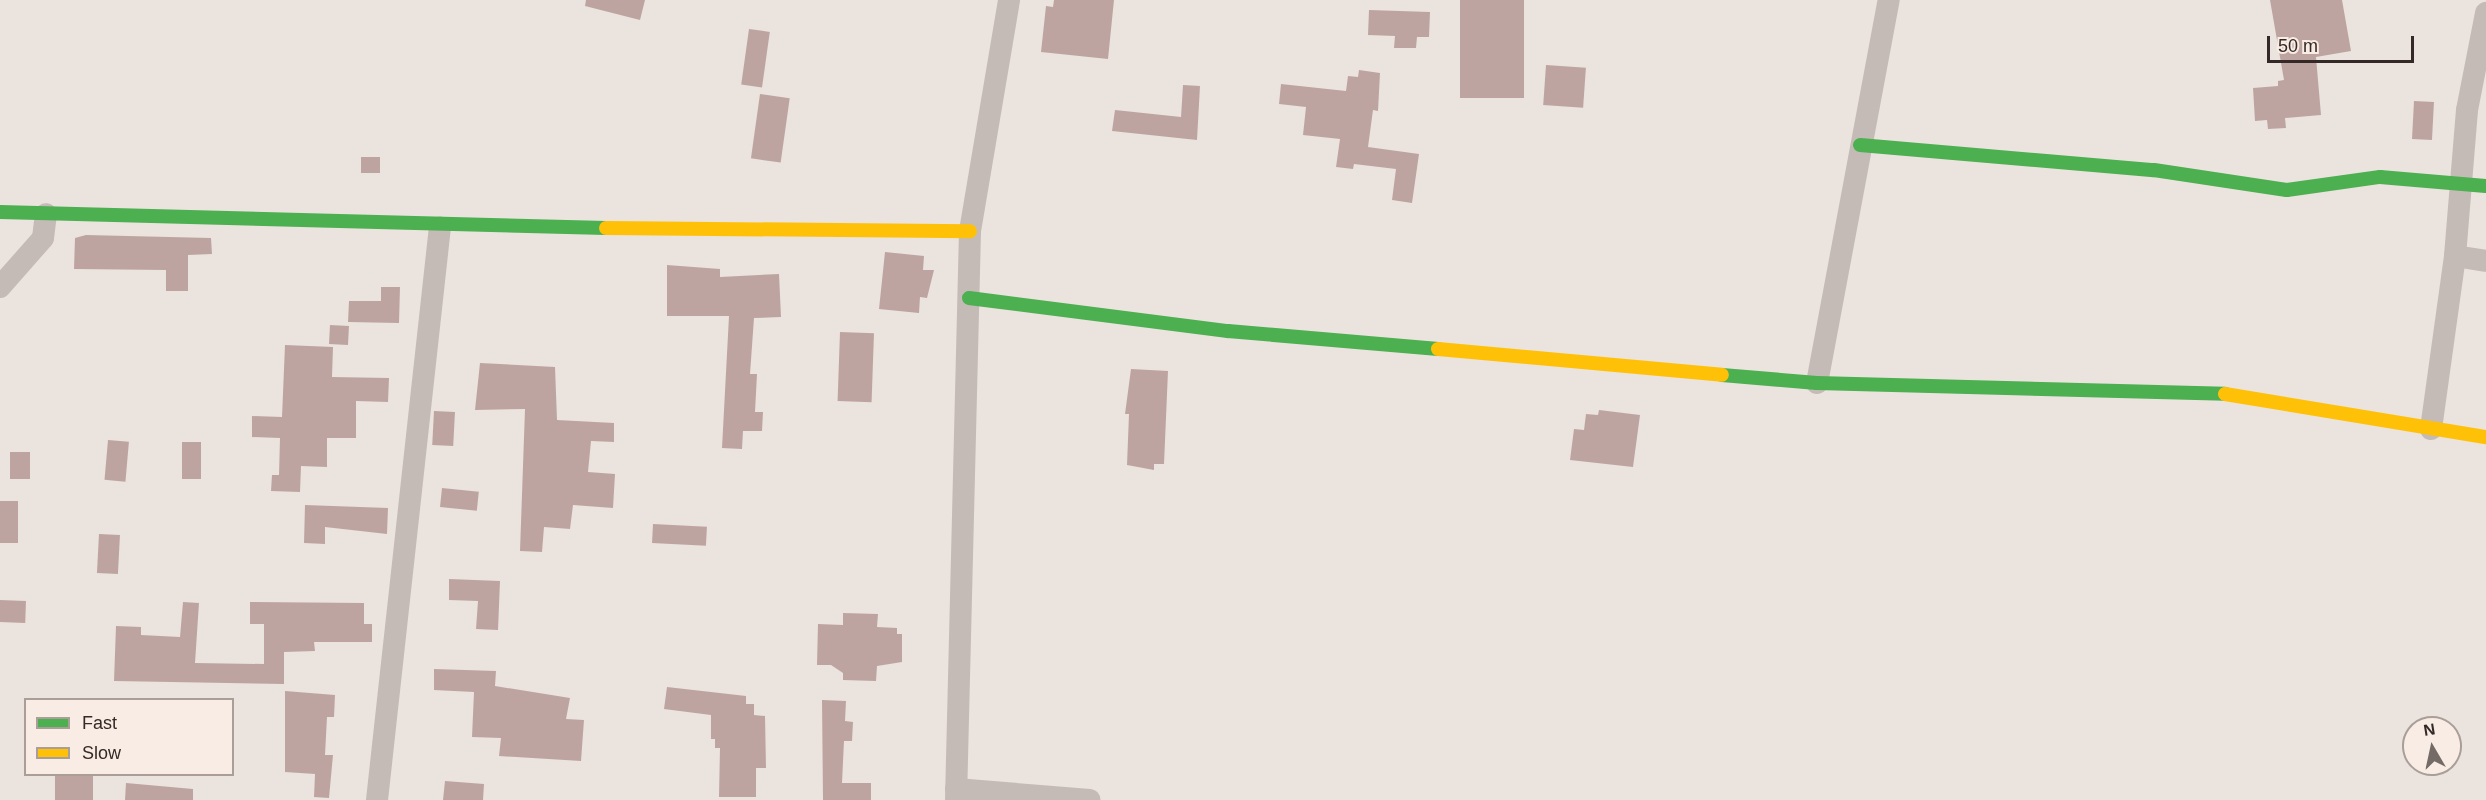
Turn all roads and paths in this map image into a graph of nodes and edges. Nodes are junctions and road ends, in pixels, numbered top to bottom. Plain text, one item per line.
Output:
1 (1009, 0) edge
2 (1890, 0) edge
3 (2486, 13) edge
4 (1860, 145) junction
5 (2460, 184) junction
6 (2486, 186) edge
7 (0, 212) edge
8 (46, 214) junction
9 (440, 227) junction
10 (970, 231) junction
11 (2455, 256) junction
12 (2486, 261) edge
13 (0, 287) edge
14 (969, 298) junction
15 (1816, 383) junction
16 (2431, 429) junction
17 (2486, 437) edge
18 (956, 794) edge
19 (377, 800) edge
20 (1090, 800) edge

1 - 10 street
2 - 4 street
3 - 5 street
4 - 5 street
4 - 15 street
5 - 6 street
5 - 11 street
7 - 8 street
8 - 9 street
8 - 13 street
9 - 10 street
9 - 19 street
10 - 14 street
11 - 12 street
11 - 16 street
14 - 15 street
14 - 18 street
15 - 16 street
16 - 17 street
18 - 20 street

